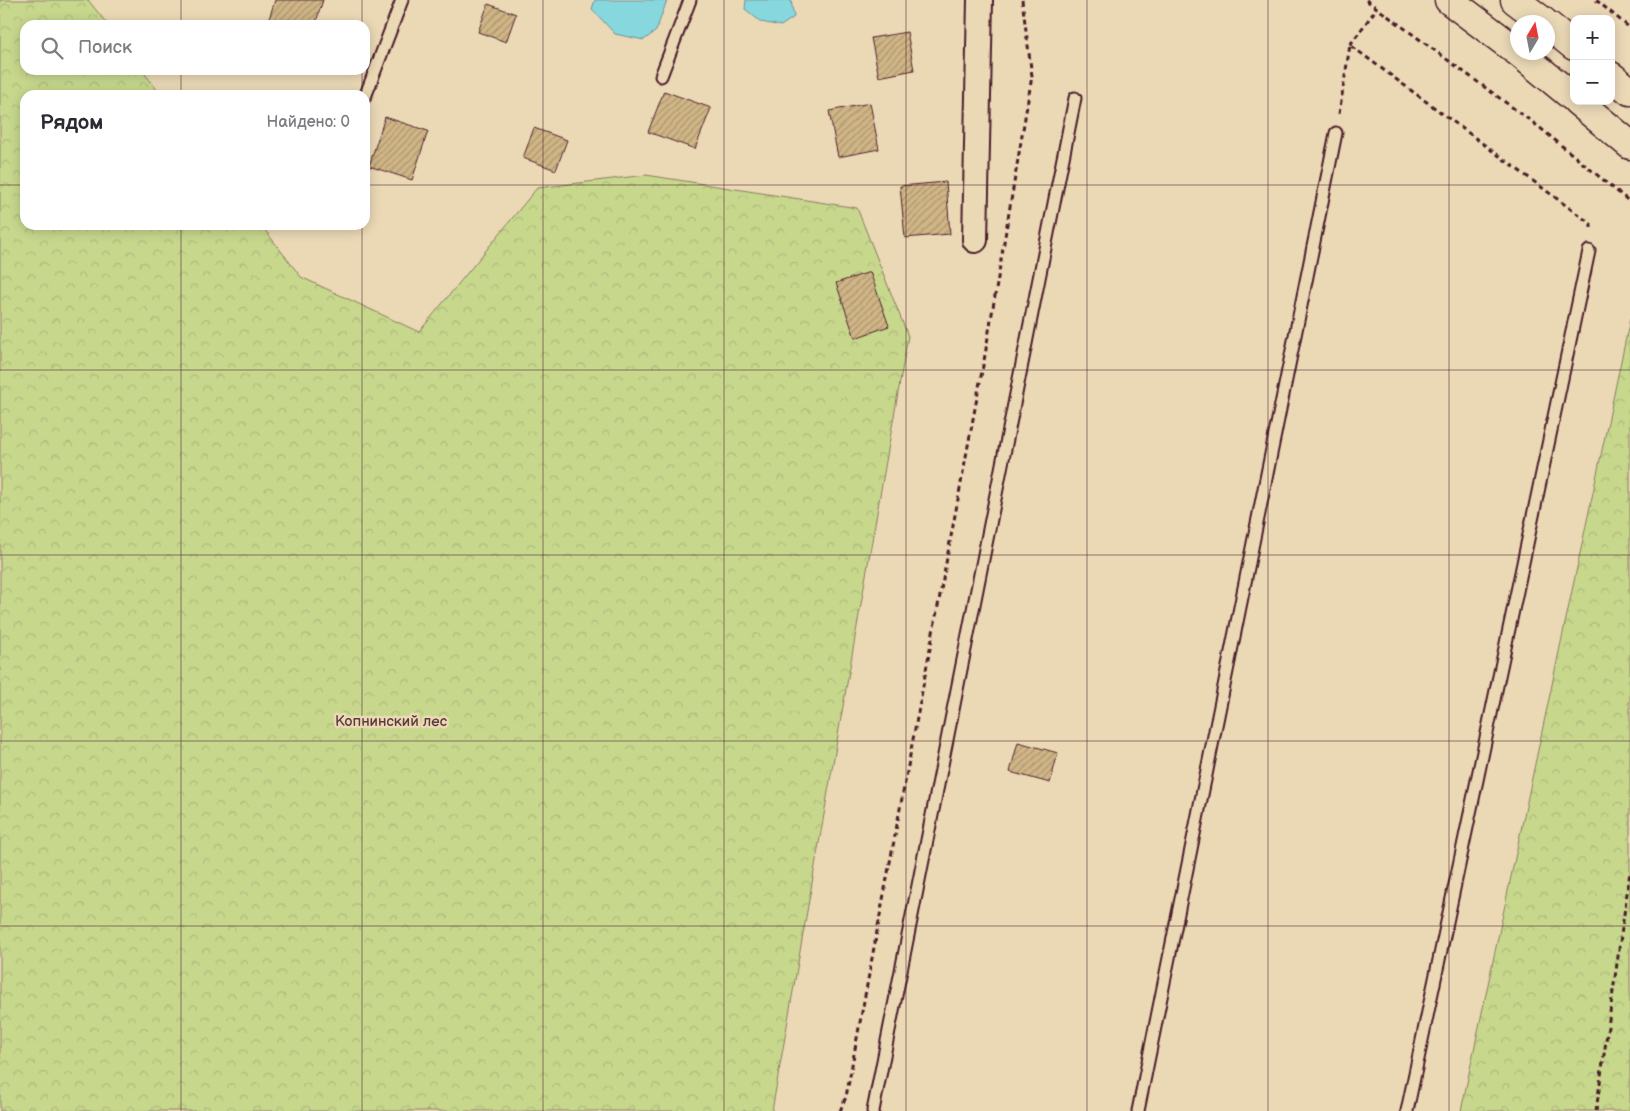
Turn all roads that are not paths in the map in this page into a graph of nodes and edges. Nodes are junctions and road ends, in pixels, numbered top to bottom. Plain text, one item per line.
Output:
1 (402, 0) edge
2 (690, 0) edge
3 (980, 0) edge
4 (1449, 0) edge
5 (1515, 0) edge
6 (1535, 15) edge
7 (1555, 31) edge
8 (1570, 43) edge
9 (1510, 46) edge
10 (1528, 60) edge
11 (660, 76) dead end
12 (1615, 79) edge
13 (368, 90) edge
14 (1630, 91) edge
15 (1570, 95) edge
16 (1075, 98) dead end
17 (1582, 105) edge
18 (1336, 134) road end
19 (1630, 145) edge
20 (975, 240) dead end
21 (1589, 250) road end
22 (873, 1111) edge
23 (1138, 1111) edge
24 (1408, 1111) edge

1 - 13 lane
2 - 11 lane
3 - 20 street
4 - 9 main road
5 - 6 main road
7 - 8 main road
10 - 15 main road
12 - 14 main road
16 - 22 lane
17 - 19 main road
18 - 23 lane
21 - 24 lane

